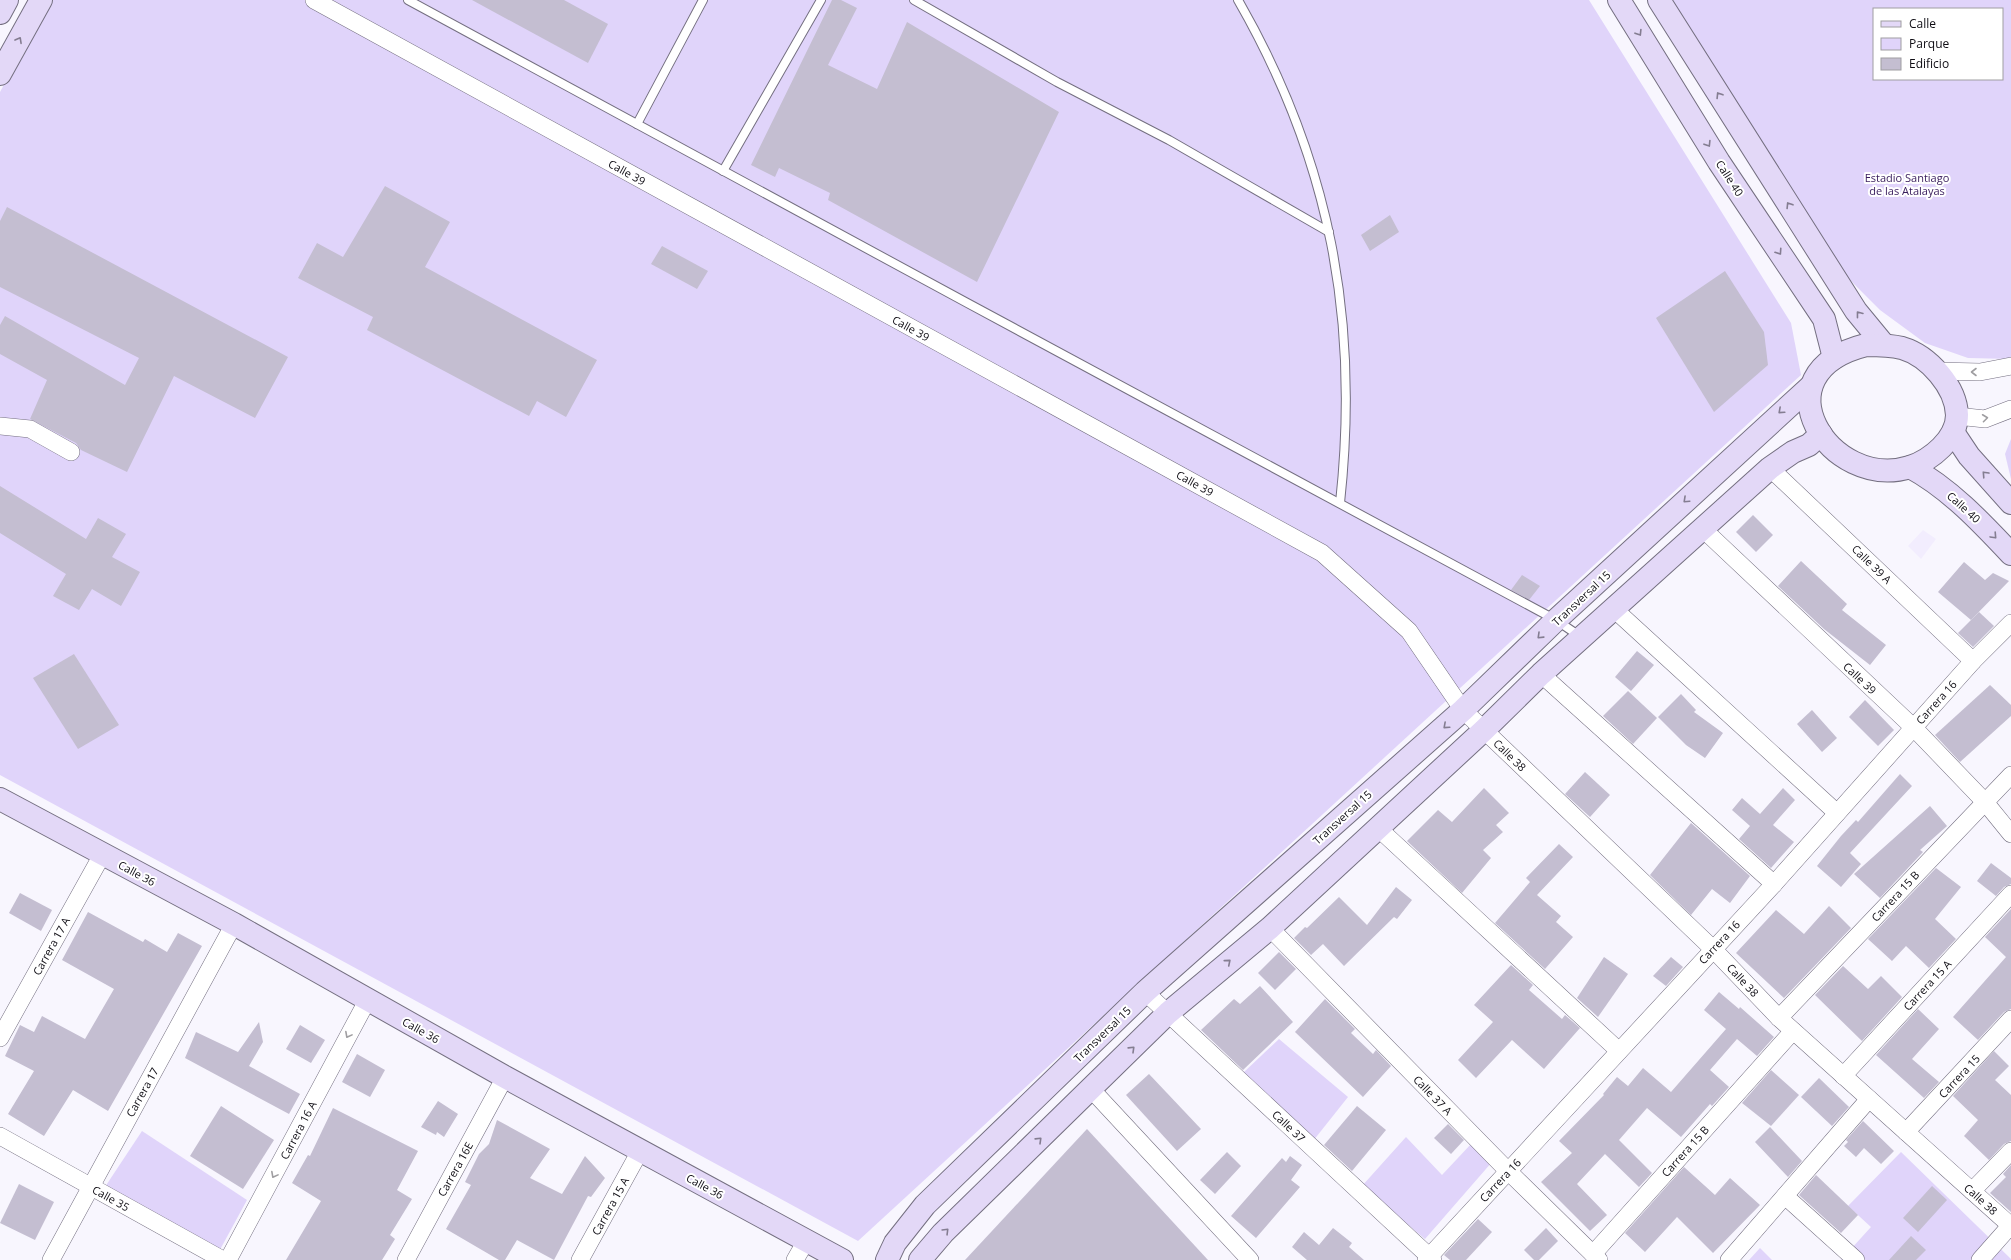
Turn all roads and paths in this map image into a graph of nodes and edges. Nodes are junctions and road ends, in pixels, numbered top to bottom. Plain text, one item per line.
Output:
1 (8, 0) edge
2 (41, 0) edge
3 (314, 0) edge
4 (408, 0) edge
5 (703, 0) edge
6 (821, 0) edge
7 (914, 0) edge
8 (1238, 0) edge
9 (1619, 0) edge
10 (1659, 0) edge
11 (0, 14) edge
12 (0, 74) edge
13 (637, 124) junction
14 (723, 171) junction
15 (1329, 232) junction
16 (1884, 345) junction
17 (1834, 358) junction
18 (2011, 366) edge
19 (1937, 371) junction
20 (1811, 386) junction
21 (2011, 409) edge
22 (1955, 424) junction
23 (0, 426) edge
24 (1821, 434) junction
25 (71, 452) dead end
26 (1910, 466) junction
27 (1770, 468) junction
28 (1340, 503) junction
29 (2011, 503) edge
30 (1703, 529) junction
31 (2011, 554) edge
32 (1614, 609) junction
33 (1556, 620) junction
34 (2011, 623) edge
35 (1582, 638) junction
36 (1973, 661) junction
37 (1541, 674) junction
38 (1463, 710) junction
39 (1913, 728) junction
40 (1484, 730) junction
41 (2011, 775) edge
42 (0, 799) edge
43 (1984, 802) junction
44 (1837, 813) junction
45 (1378, 828) junction
46 (2011, 834) edge
47 (102, 855) junction
48 (1774, 884) junction
49 (2011, 894) edge
50 (234, 924) junction
51 (1270, 928) junction
52 (1713, 949) junction
53 (1145, 992) junction
54 (367, 1001) junction
55 (1168, 1013) junction
56 (1779, 1018) junction
57 (2011, 1019) edge
58 (1793, 1031) junction
59 (0, 1038) edge
60 (1619, 1051) junction
61 (1843, 1076) junction
62 (505, 1077) junction
63 (1091, 1089) junction
64 (1869, 1099) junction
65 (1906, 1132) junction
66 (0, 1136) edge
67 (640, 1151) junction
68 (2011, 1151) edge
69 (1508, 1171) junction
70 (91, 1186) junction
71 (1972, 1191) junction
72 (1785, 1196) junction
73 (2011, 1226) edge
74 (806, 1241) junction
75 (1596, 1257) edge
76 (1429, 1259) edge
77 (51, 1260) edge
78 (223, 1260) edge
79 (228, 1260) edge
80 (406, 1260) edge
81 (580, 1260) edge
82 (795, 1260) edge
83 (842, 1260) edge
84 (887, 1260) edge
85 (920, 1260) edge
86 (1250, 1260) edge
87 (1729, 1260) edge
88 (1856, 1260) edge
89 (1980, 1260) edge

1 - 11 street
12 -> 2 street
3 - 38 street, Calle 39
4 - 13 lane
5 - 13 lane
6 - 14 lane
7 - 15 lane
8 - 15 lane
9 -> 17 street, Calle 40
16 -> 10 street
13 - 14 lane
14 - 28 lane
15 - 28 lane
16 - 17 street
16 - 19 street
17 - 20 street
18 -> 19 street
19 - 22 street
20 - 24 street
20 -> 33 street, Transversal 15
22 -> 21 street
22 - 26 street
29 -> 22 street
23 - 25 street
24 - 26 street
24 - 27 street
26 -> 31 street, Calle 40
27 - 30 street
27 - 36 street, Calle 39 A
28 - 33 lane
30 - 32 street
30 - 39 street, Calle 39
32 - 35 street
32 - 44 street
33 - 35 lane
33 -> 38 street, Transversal 15
34 - 36 street, Carrera 16
35 - 37 street
36 - 39 street, Carrera 16
37 - 40 street
37 - 48 street
38 - 40 street, Calle 38
38 -> 53 street, Transversal 15
39 - 43 street, Calle 39
39 - 44 street, Carrera 16
40 - 45 street
40 - 52 street, Calle 38
41 - 43 street, Carrera 15 B
42 - 47 street, Calle 36
43 - 46 street, Calle 39
43 - 56 street, Carrera 15 B
44 - 48 street, Carrera 16
45 - 51 street
45 - 60 street
47 - 50 street, Calle 36
47 - 59 street, Carrera 17 A
48 - 52 street, Carrera 16
49 - 61 street, Carrera 15 A
50 - 54 street, Calle 36
50 - 70 street, Carrera 17
55 -> 51 street
51 - 69 street, Calle 37 A
52 - 56 street, Calle 38
52 - 60 street, Carrera 16
53 - 55 street, Calle 37
53 - 84 street, Transversal 15
54 - 62 street, Calle 36
54 -> 79 street, Carrera 16 A
63 -> 55 street
55 - 76 street, Calle 37
56 - 58 street, Calle 38
57 - 65 street, Carrera 15
58 - 61 street, Calle 38
58 - 75 street, Carrera 15 B
60 - 69 street, Carrera 16
61 - 64 street, Calle 38
62 - 67 street, Calle 36
62 - 80 street, Carrera 16E
85 -> 63 street
63 - 86 street
64 - 65 street, Calle 38
64 - 72 street
65 - 71 street, Calle 38
66 - 70 street, Calle 35
67 - 74 street, Calle 36
67 - 81 street, Carrera 15 A
68 - 71 street
69 - 75 street, Calle 37 A
69 - 76 street, Carrera 16
70 - 77 street, Carrera 17
70 - 78 street, Calle 35
71 - 73 street, Calle 38
72 - 87 street
72 - 88 street
73 - 89 street
74 - 82 street
74 - 83 street, Calle 36

